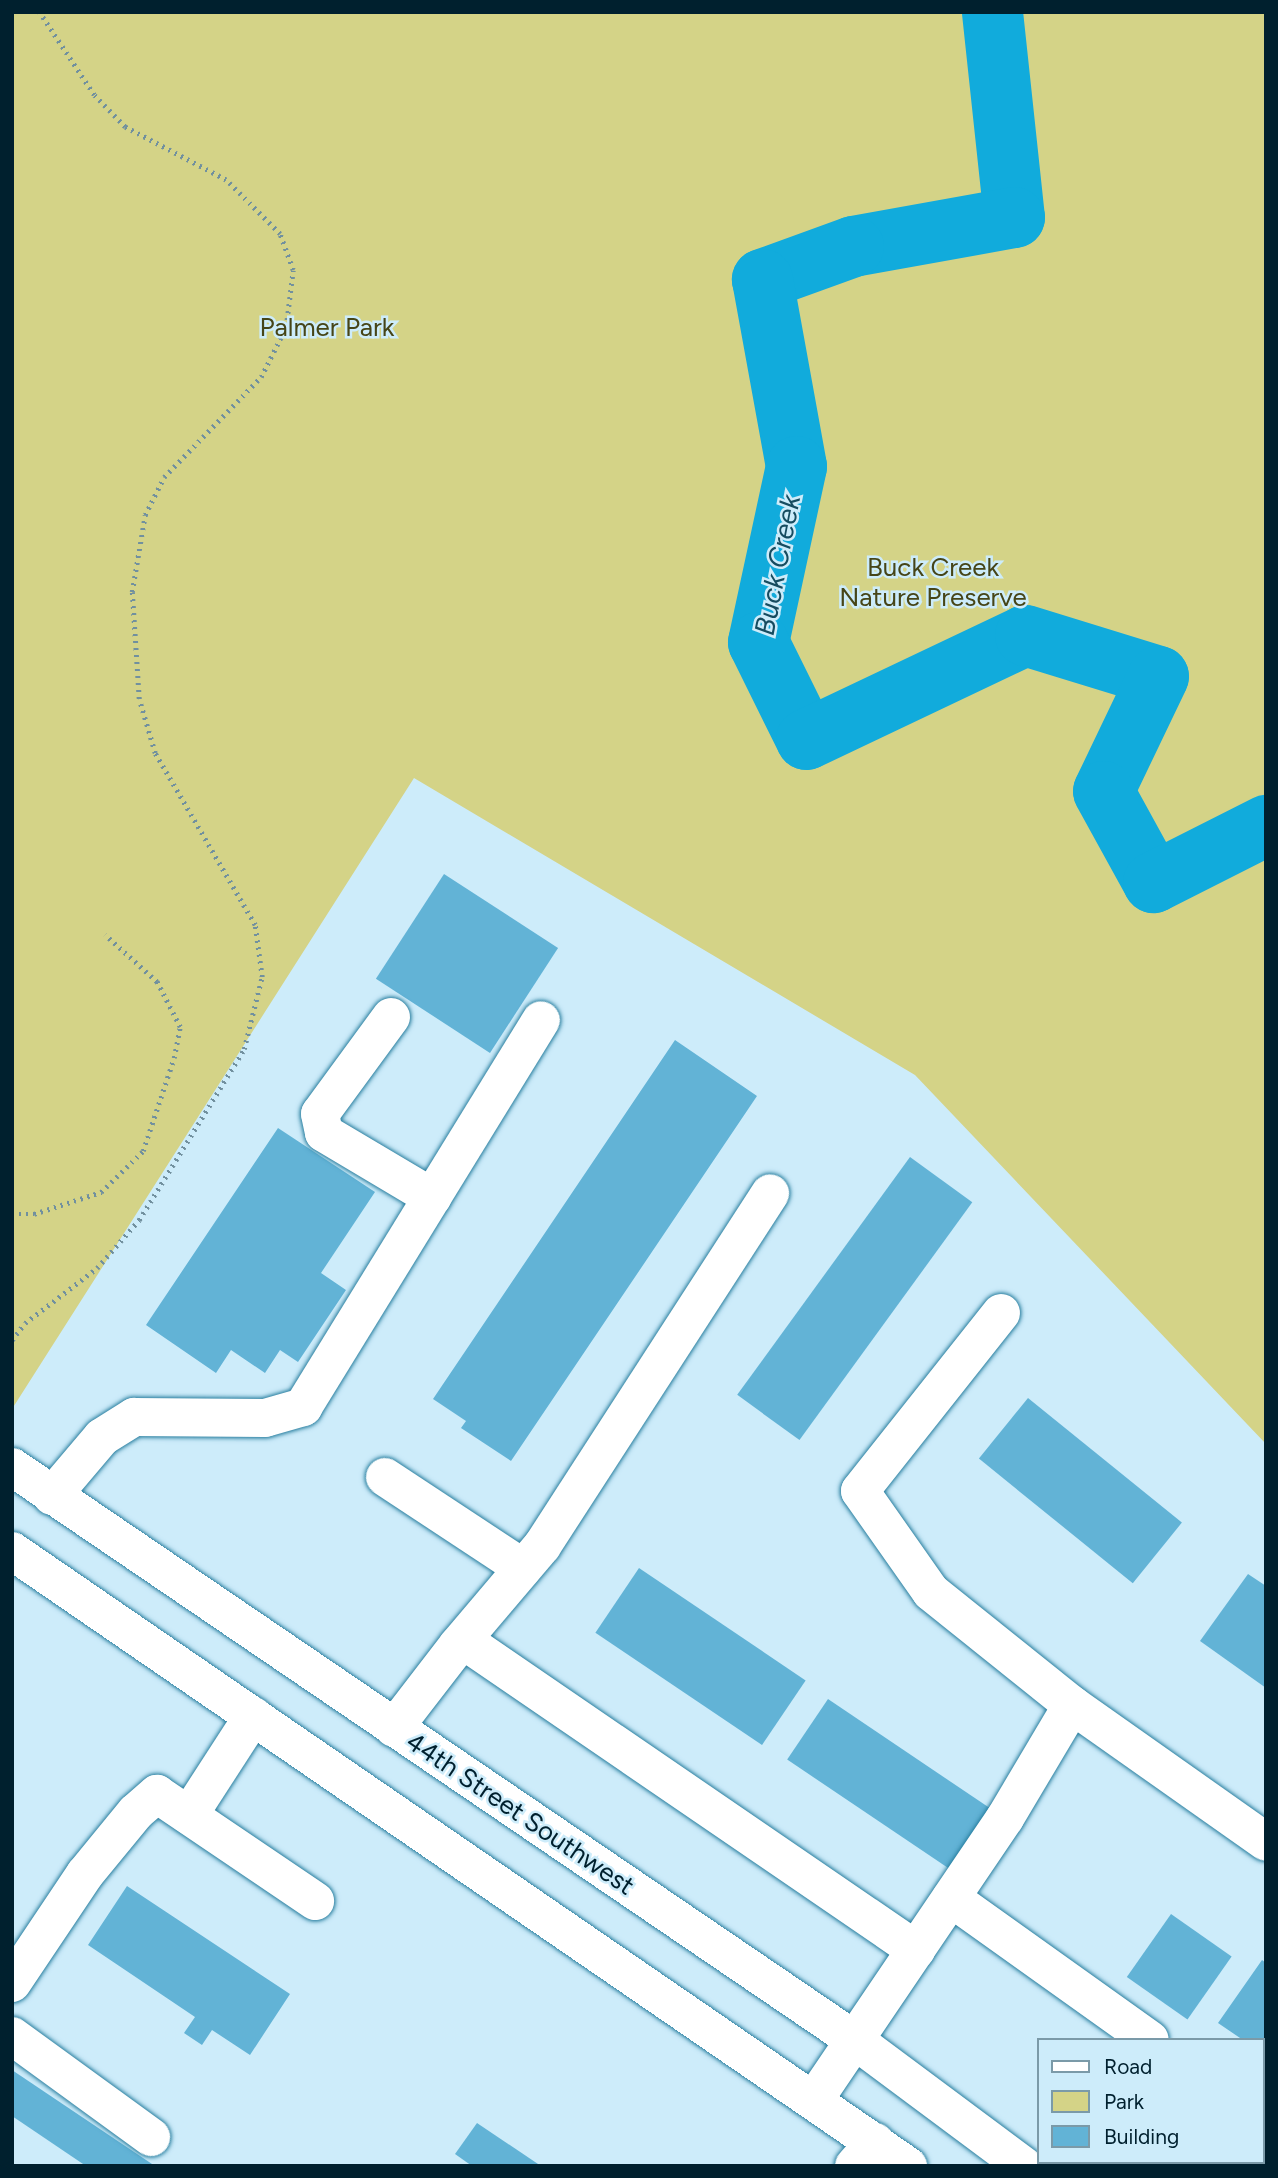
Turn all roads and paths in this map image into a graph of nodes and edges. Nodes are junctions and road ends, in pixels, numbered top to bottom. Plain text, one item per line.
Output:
1 (39, 12) edge
2 (105, 935) dead end
3 (391, 1017) dead end
4 (541, 1020) dead end
5 (770, 1193) dead end
6 (432, 1197) junction
7 (12, 1213) edge
8 (1001, 1313) dead end
9 (12, 1340) edge
10 (12, 1468) edge
11 (385, 1477) dead end
12 (52, 1496) junction
13 (12, 1552) edge
14 (523, 1568) junction
15 (463, 1640) junction
16 (1072, 1704) junction
17 (253, 1716) junction
18 (394, 1728) junction
19 (189, 1815) junction
20 (1266, 1842) edge
21 (951, 1898) junction
22 (315, 1902) dead end
23 (916, 1950) junction
24 (12, 1983) edge
25 (12, 2036) edge
26 (1147, 2038) edge
27 (856, 2041) junction
28 (814, 2100) junction
29 (151, 2137) dead end
30 (864, 2154) edge
31 (908, 2166) edge
32 (1024, 2166) edge

1 - 9 path
2 - 7 path
3 - 6 main road
4 - 6 main road
5 - 14 main road
6 - 12 main road
8 - 16 main road
10 - 12 main road, 44th Street Southwest
11 - 14 main road
12 - 18 main road, 44th Street Southwest
13 - 17 main road
14 - 15 main road
15 - 18 main road
15 - 23 main road
16 - 20 main road
16 - 21 main road
17 - 19 main road
17 - 28 main road
18 - 27 main road, 44th Street Southwest
19 - 22 main road
19 - 24 main road
21 - 23 main road
21 - 26 main road
23 - 27 main road
25 - 29 main road
27 - 28 main road
27 - 32 main road, 44th Street Southwest
28 - 30 main road
30 - 31 main road

